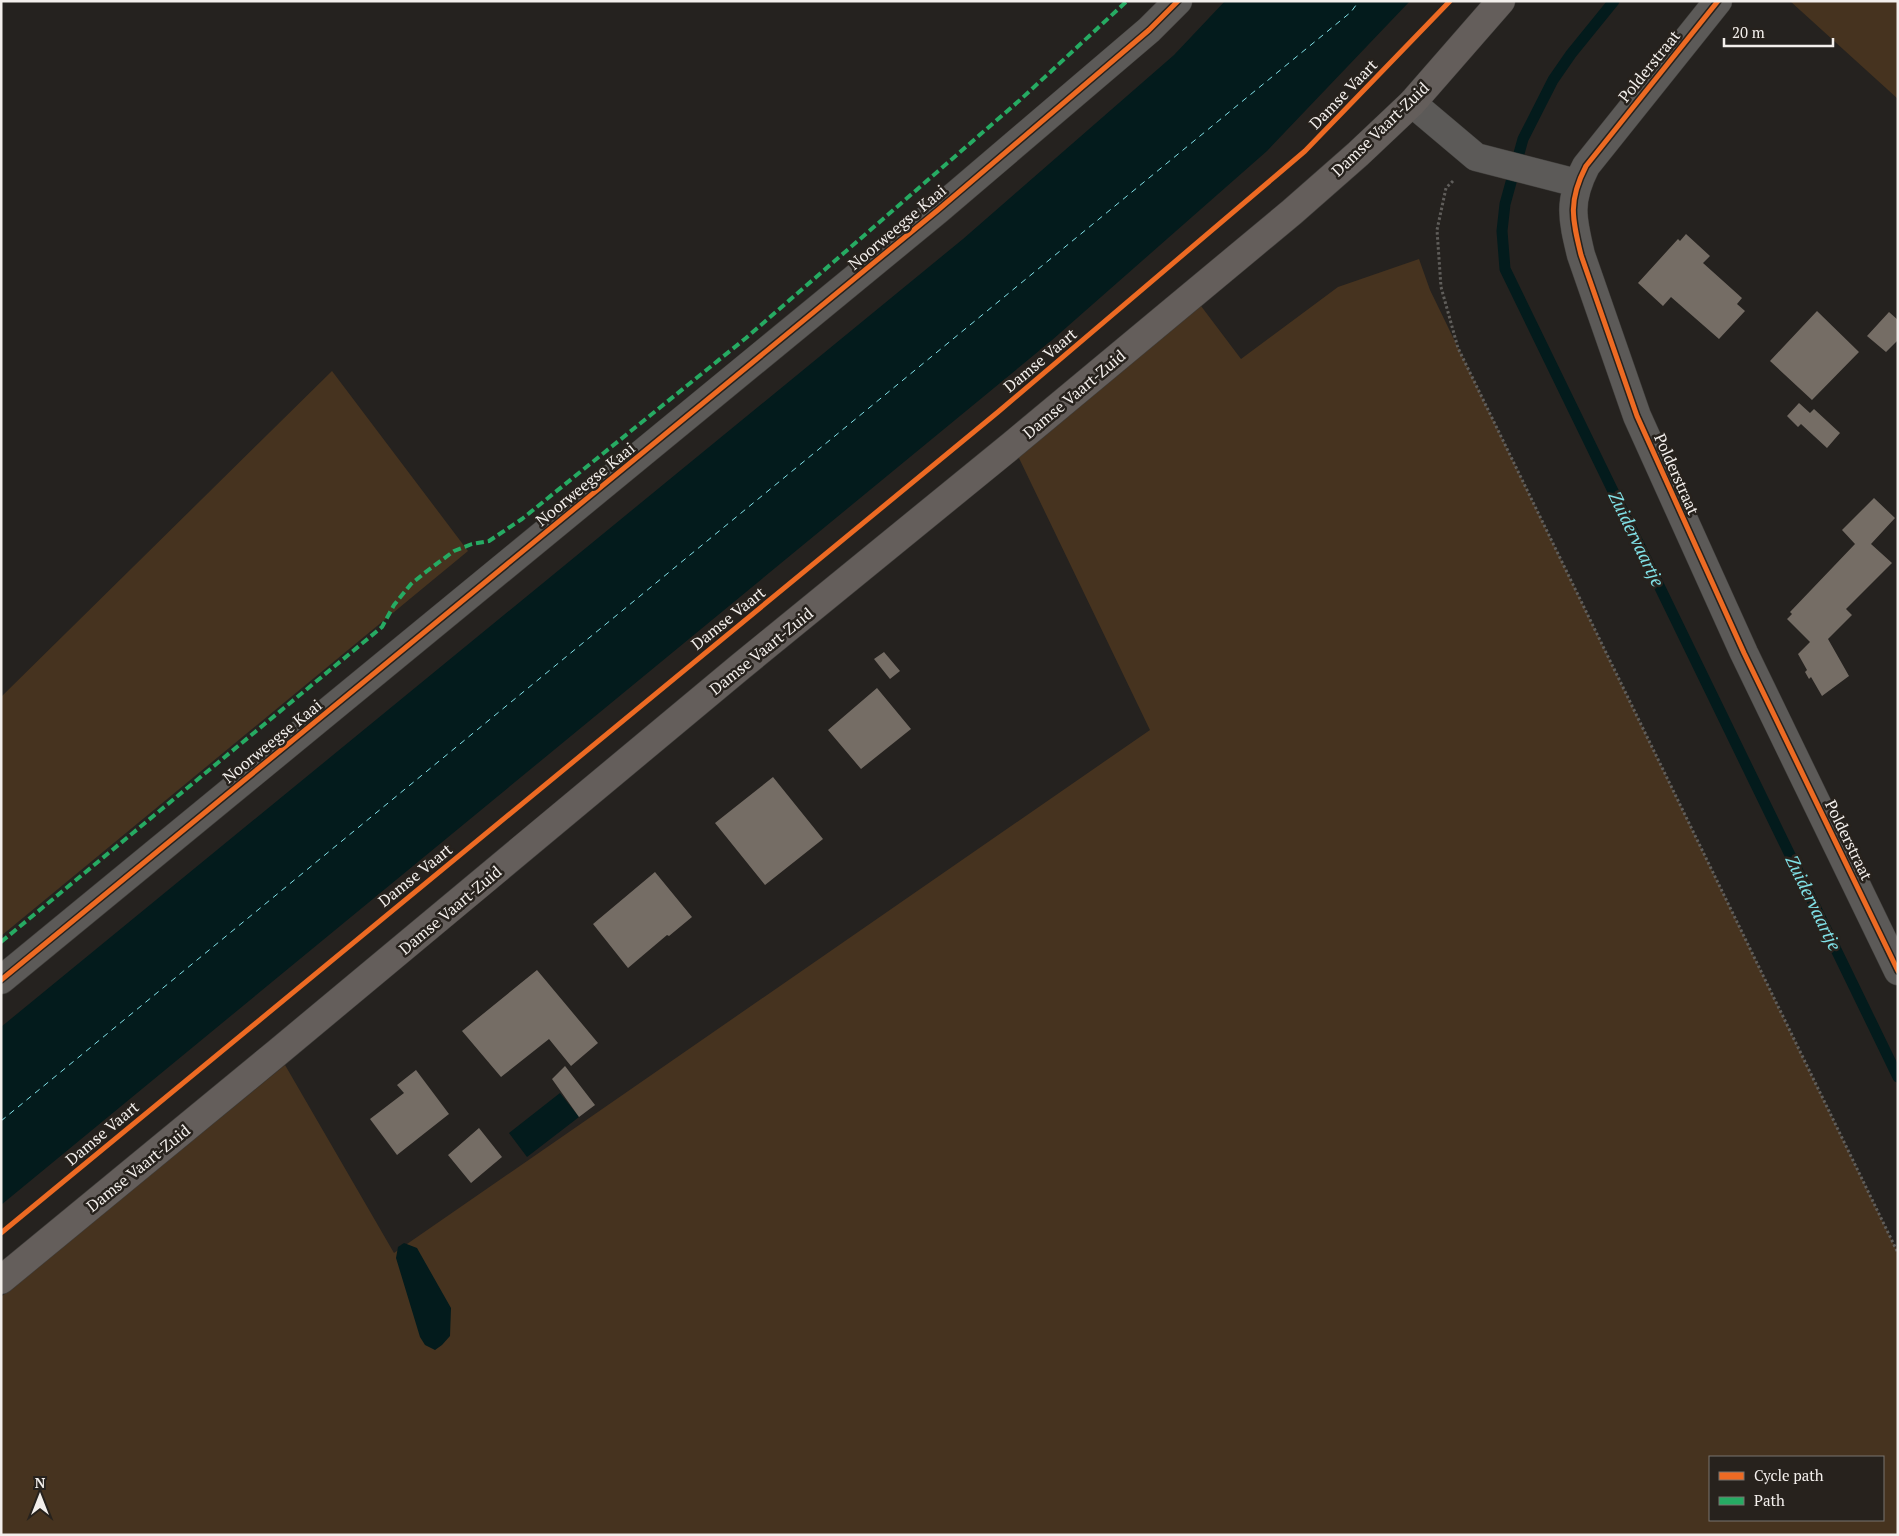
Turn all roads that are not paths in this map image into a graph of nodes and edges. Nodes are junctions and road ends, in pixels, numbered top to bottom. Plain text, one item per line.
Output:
1 (1178, 1) edge
2 (1501, 1) edge
3 (1718, 1) edge
4 (1412, 103) junction
5 (1577, 183) junction
6 (1898, 971) edge
7 (1, 980) edge
8 (1, 1280) edge

1 - 7 street, Noorweegse Kaai
2 - 4 street, Damse Vaart-Zuid
3 - 5 street, Polderstraat
4 - 5 street
4 - 8 street, Damse Vaart-Zuid
5 - 6 street, Polderstraat

